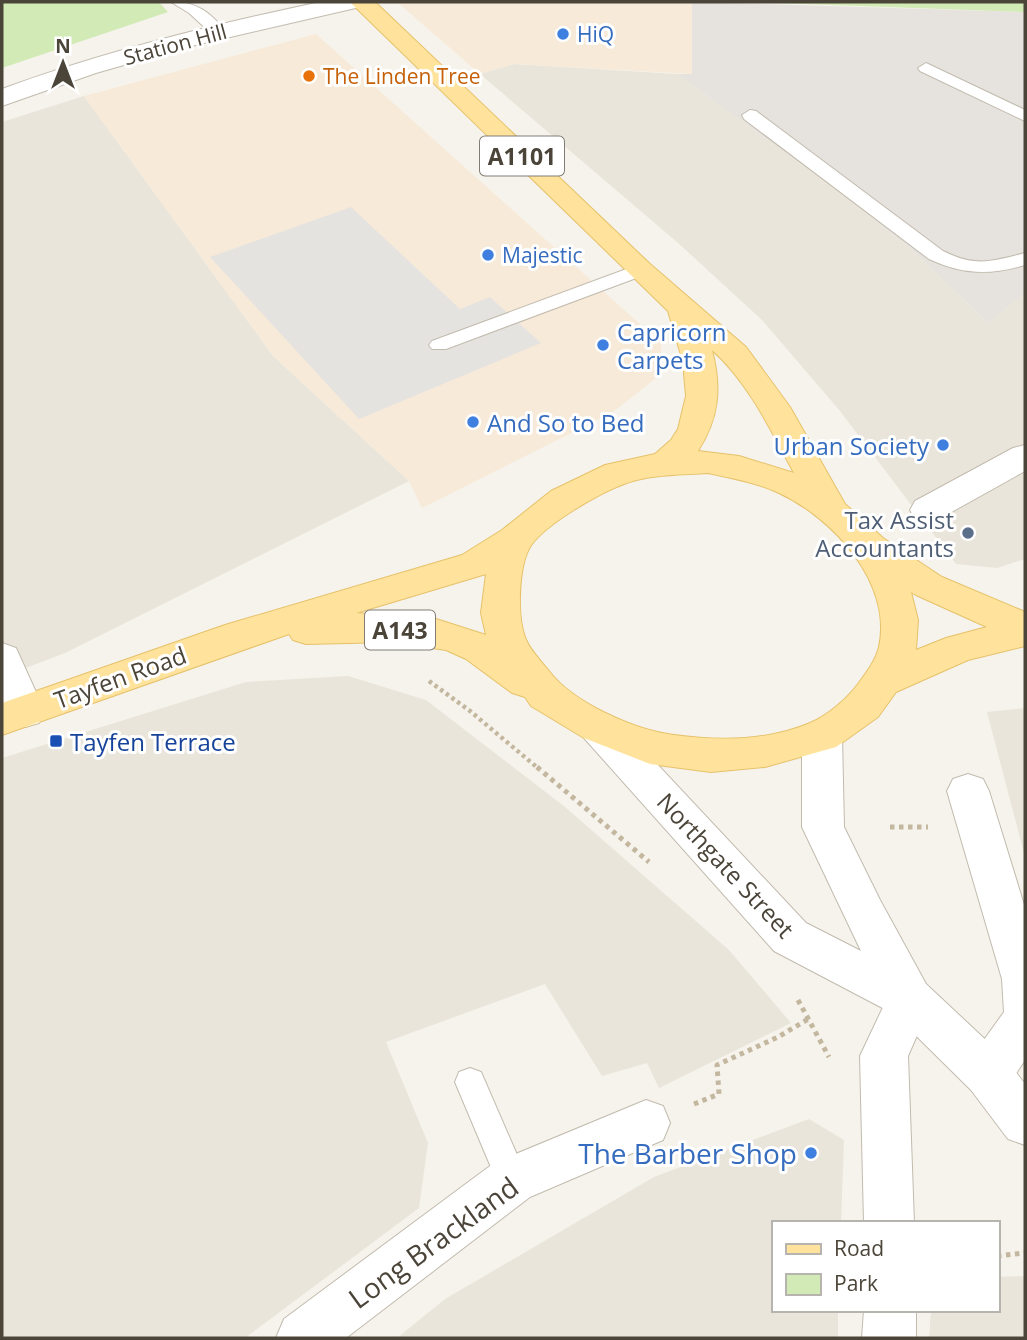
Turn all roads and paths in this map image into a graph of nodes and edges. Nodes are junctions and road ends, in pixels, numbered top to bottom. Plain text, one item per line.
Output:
1 (179, 2) edge
2 (352, 2) edge
3 (362, 2) edge
4 (219, 33) junction
5 (926, 68) dead end
6 (2, 98) edge
7 (750, 115) dead end
8 (1025, 116) edge
9 (1025, 259) edge
10 (640, 270) junction
11 (682, 309) junction
12 (439, 345) dead end
13 (1025, 456) edge
14 (664, 464) junction
15 (927, 510) dead end
16 (831, 511) junction
17 (515, 539) junction
18 (869, 545) junction
19 (1025, 630) edge
20 (237, 635) junction
21 (2, 658) edge
22 (419, 674) dead end
23 (882, 681) junction
24 (545, 695) junction
25 (14, 715) edge
26 (598, 727) junction
27 (822, 736) junction
28 (968, 791) dead end
29 (660, 870) dead end
30 (795, 997) dead end
31 (910, 999) junction
32 (1025, 1007) edge
33 (1025, 1021) edge
34 (988, 1074) junction
35 (470, 1082) dead end
36 (1025, 1122) edge
37 (646, 1123) joint
38 (512, 1180) junction
39 (889, 1221) edge
40 (1025, 1253) edge
41 (999, 1256) edge
42 (890, 1312) edge
43 (303, 1338) edge
44 (889, 1338) edge

1 - 4 lane
2 - 4 street, Station Hill
3 - 10 main road, A1101
4 - 6 street, Station Hill
5 - 8 lane
7 - 9 lane
10 - 11 main road, A1101
10 - 12 lane
11 - 14 main road, A1101
11 - 16 main road, A1101
13 - 15 street
14 - 16 main road
14 - 17 main road
16 - 18 main road
17 - 20 main road, A143
17 - 24 main road
18 - 19 main road
18 - 23 main road
19 - 23 main road
20 - 24 main road, A143
20 - 25 main road, Tayfen Road / A143
21 - 25 street
22 - 29 path
23 - 27 main road
24 - 26 main road
26 - 27 main road
26 - 31 street, Northgate Street
27 - 31 street, Northgate Street
28 - 32 street
30 - 37 path
31 - 34 street, Northgate Street
31 - 39 street
33 - 34 street
34 - 36 street, Northgate Street
35 - 38 lane
37 - 38 street, Long Brackland
38 - 43 street, Long Brackland
40 - 41 path
42 - 44 street

